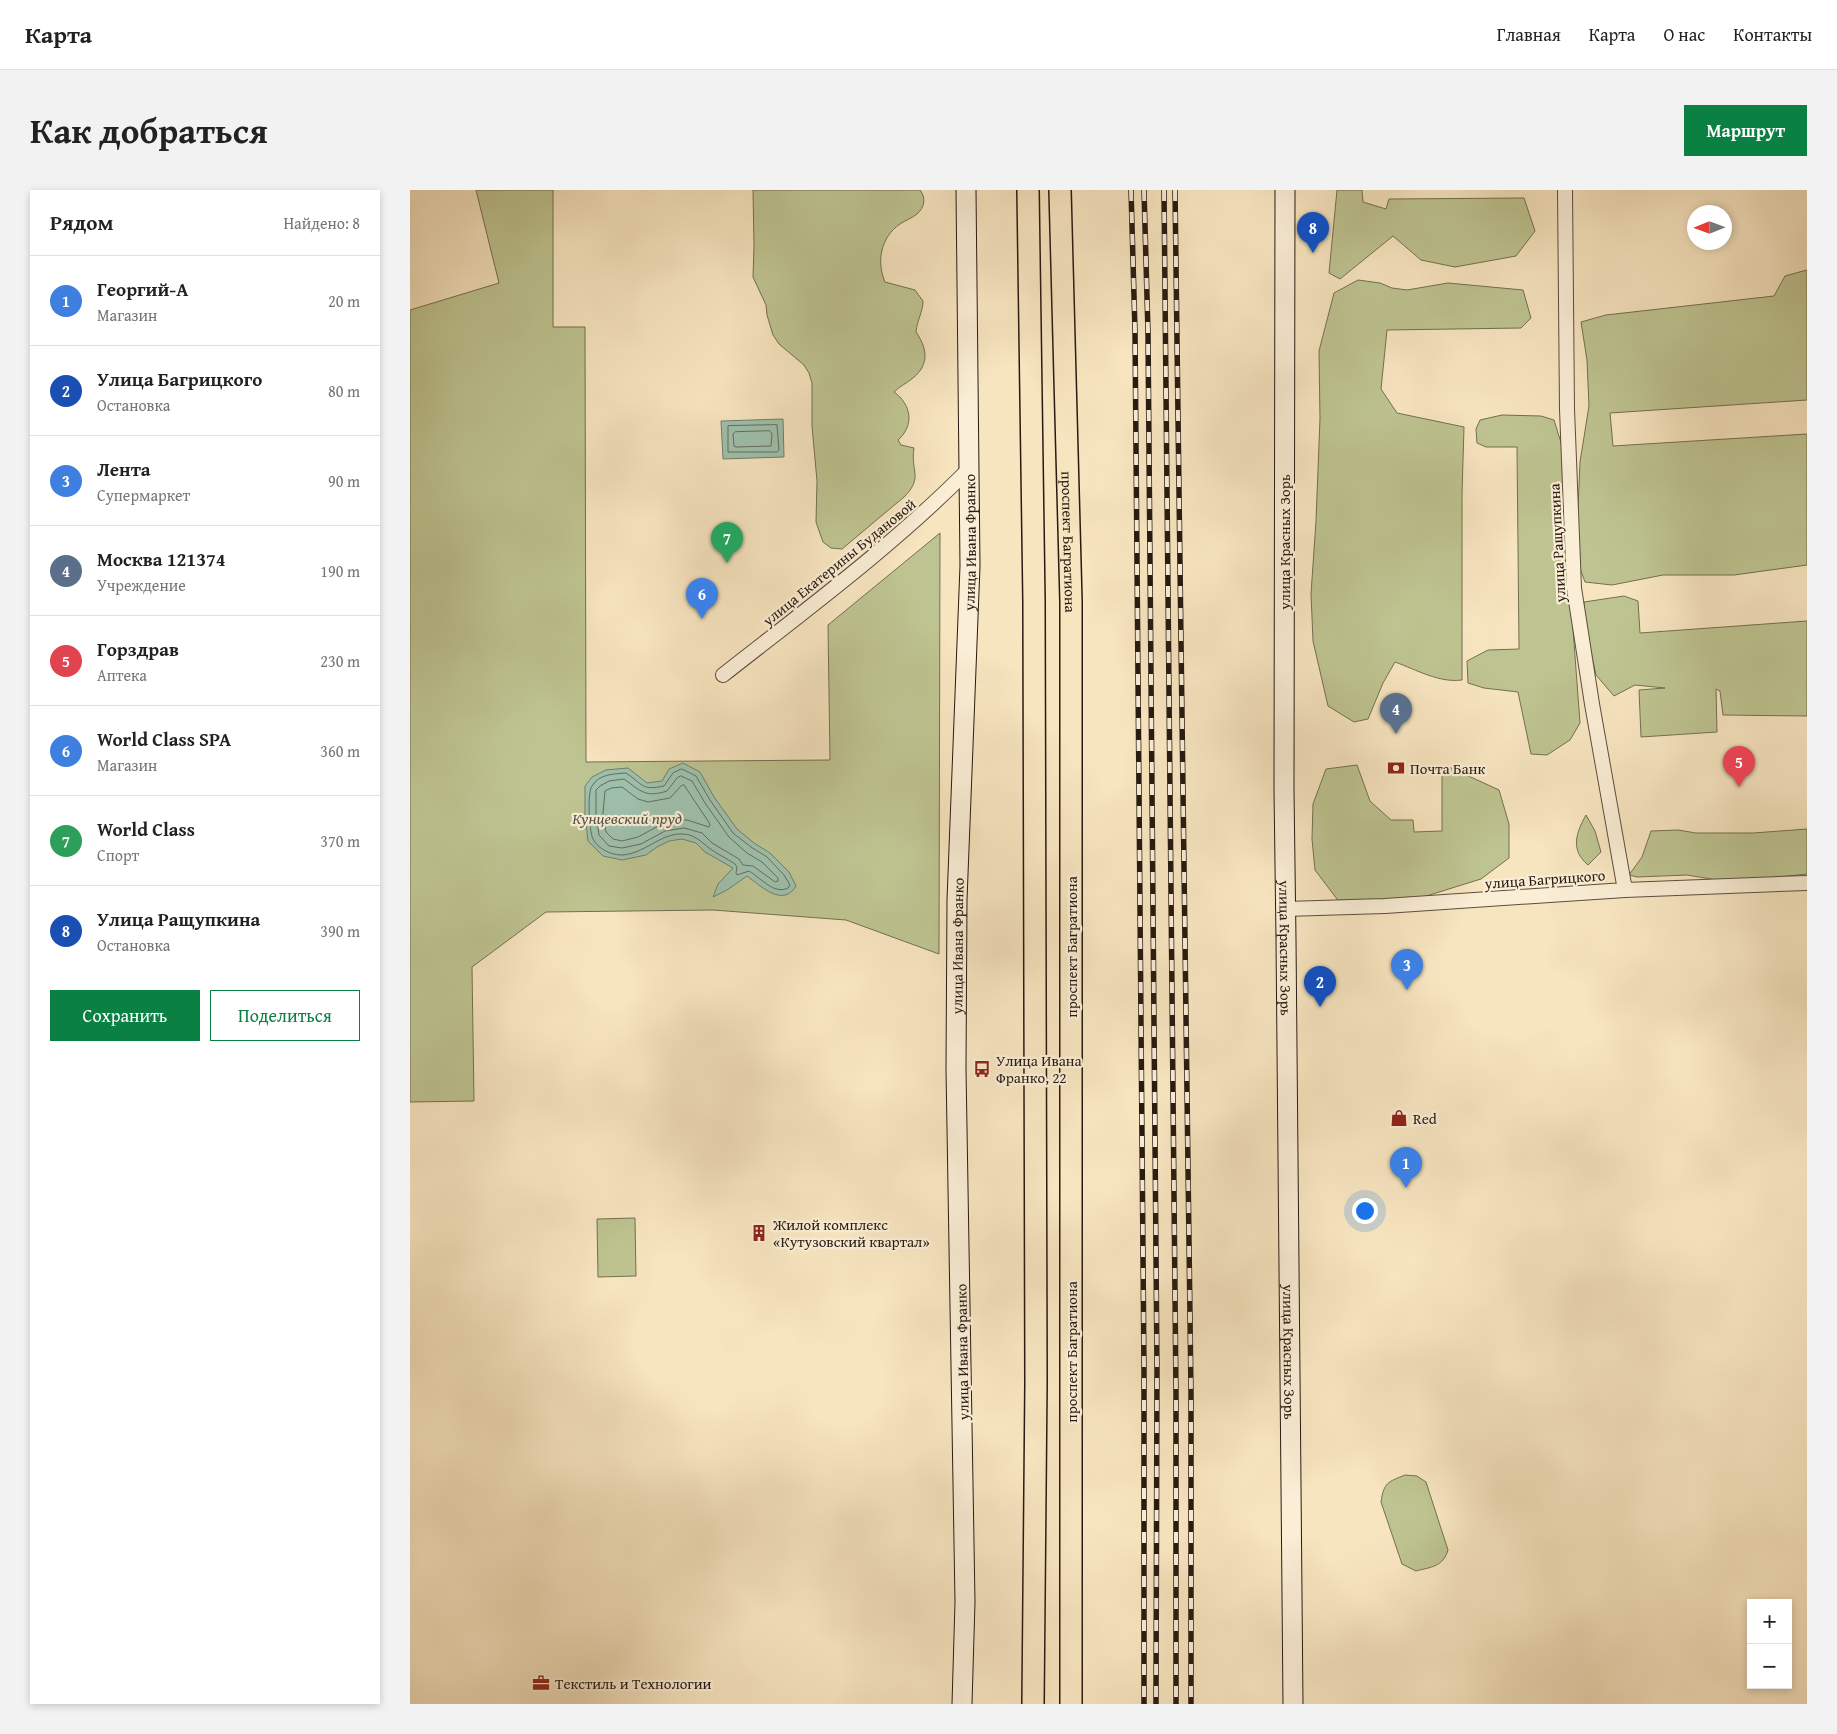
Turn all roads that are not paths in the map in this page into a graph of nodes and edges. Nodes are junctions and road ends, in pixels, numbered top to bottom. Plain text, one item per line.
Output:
1 (966, 190) edge
2 (1028, 190) edge
3 (1060, 190) edge
4 (1284, 190) edge
5 (1565, 190) edge
6 (970, 468) junction
7 (723, 675) dead end
8 (1807, 883) edge
9 (1625, 890) junction
10 (1285, 908) junction
11 (962, 1704) edge
12 (1034, 1704) edge
13 (1071, 1704) edge
14 (1293, 1704) edge

1 - 6 street, улица Ивана Франко
2 - 12 main road
3 - 13 main road, проспект Багратиона
4 - 10 street, улица Красных Зорь
5 - 9 street, улица Ращупкина
6 - 7 street, улица Екатерины Будановой
6 - 11 street, улица Ивана Франко
8 - 9 street, улица Багрицкого
9 - 10 street, улица Багрицкого
10 - 14 street, улица Красных Зорь

